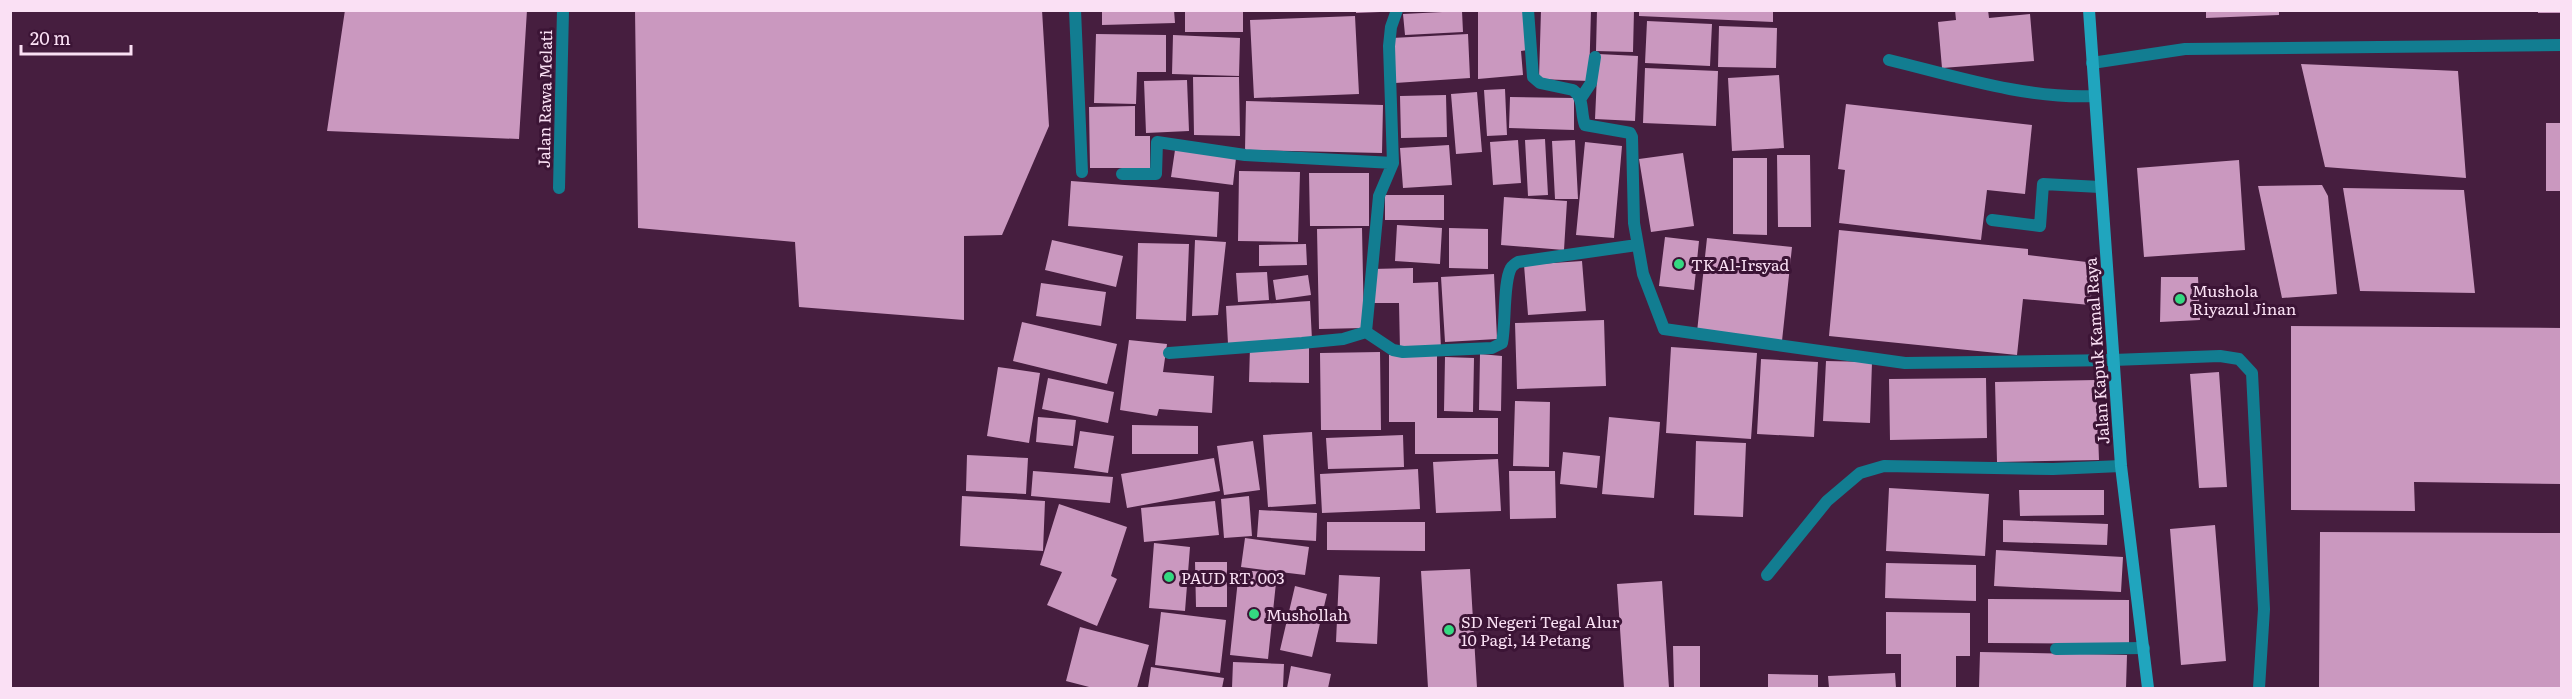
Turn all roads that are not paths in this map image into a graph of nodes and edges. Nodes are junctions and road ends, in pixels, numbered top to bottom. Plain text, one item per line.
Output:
1 (563, 10) edge
2 (1075, 10) edge
3 (1397, 10) edge
4 (1528, 10) edge
5 (2089, 10) edge
6 (2562, 45) edge
7 (1595, 57) dead end
8 (1888, 60) dead end
9 (2092, 63) junction
10 (2094, 96) junction
11 (1581, 98) junction
12 (1393, 163) junction
13 (1082, 172) dead end
14 (1122, 174) dead end
15 (2100, 187) junction
16 (559, 188) dead end
17 (1992, 220) dead end
18 (1637, 245) junction
19 (1366, 332) junction
20 (1169, 353) dead end
21 (2113, 360) junction
22 (2121, 465) junction
23 (1767, 575) dead end
24 (2144, 648) junction
25 (2056, 649) dead end
26 (2148, 688) edge
27 (2259, 688) edge

1 - 16 street, Jalan Rawa Melati
2 - 13 street
3 - 12 street
4 - 11 street
5 - 9 main road, Jalan Kapuk Kamal Raya
6 - 9 street
7 - 11 street
8 - 10 street
9 - 10 main road, Jalan Kapuk Kamal Raya
10 - 15 main road, Jalan Kapuk Kamal Raya
11 - 18 street
12 - 14 street
12 - 19 street
15 - 17 street
15 - 21 main road, Jalan Kapuk Kamal Raya
18 - 19 street
18 - 21 street
19 - 20 street
21 - 22 main road, Jalan Kapuk Kamal Raya
21 - 27 street
22 - 23 street
22 - 24 main road, Jalan Kapuk Kamal Raya
24 - 25 street
24 - 26 main road, Jalan Kapuk Kamal Raya

